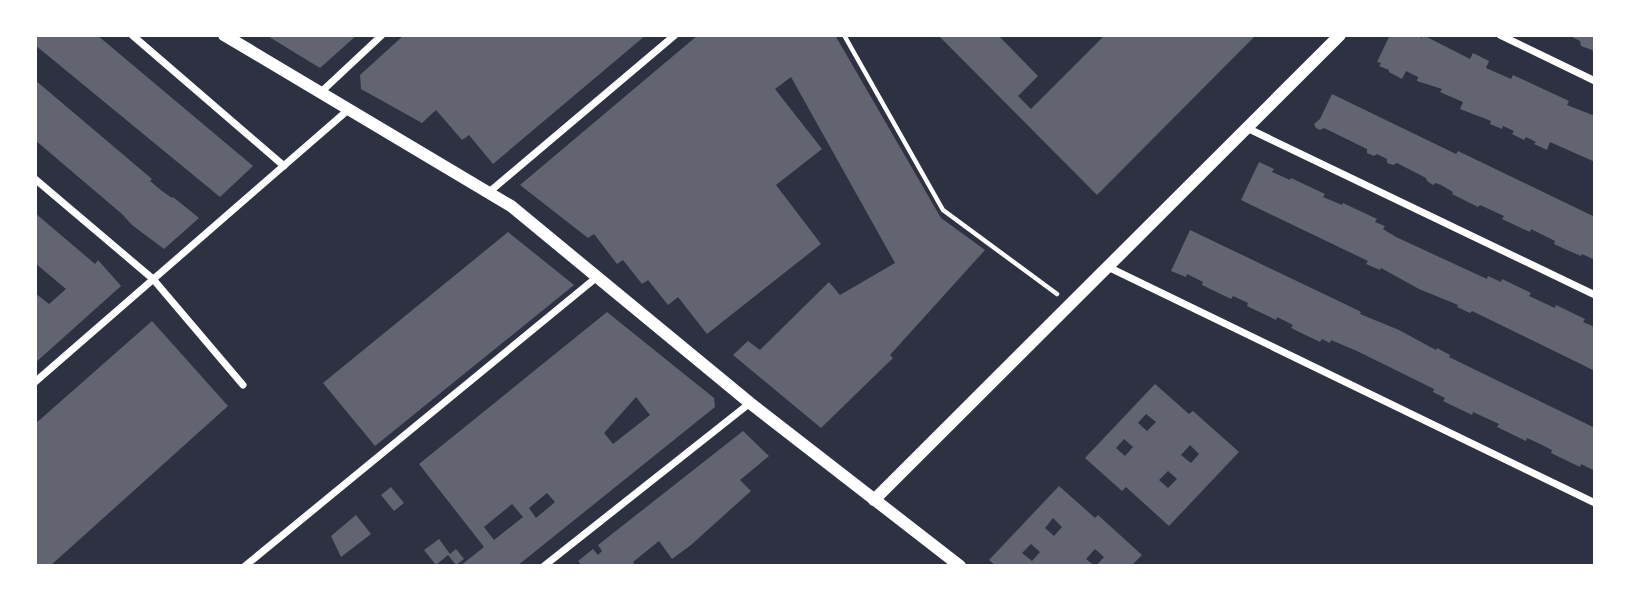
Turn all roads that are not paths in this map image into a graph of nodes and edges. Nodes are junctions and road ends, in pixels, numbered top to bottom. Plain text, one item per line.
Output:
1 (132, 35) edge
2 (224, 35) edge
3 (382, 35) edge
4 (675, 35) edge
5 (1340, 35) edge
6 (1500, 35) edge
7 (1595, 81) edge
8 (320, 93) junction
9 (348, 110) junction
10 (1247, 128) junction
11 (284, 166) junction
12 (35, 179) edge
13 (488, 193) junction
14 (1108, 267) junction
15 (597, 277) junction
16 (153, 279) junction
17 (1595, 295) edge
18 (35, 382) edge
19 (243, 385) dead end
20 (750, 403) junction
21 (874, 500) junction
22 (1595, 503) edge
23 (245, 566) edge
24 (544, 566) edge
25 (960, 566) edge

1 - 11 street
2 - 8 street
3 - 8 street
4 - 13 street
5 - 10 street
6 - 7 street
8 - 9 street
9 - 11 street
9 - 13 street
10 - 14 street
10 - 17 street
11 - 16 street
12 - 16 street
13 - 15 street
14 - 21 street
14 - 22 street
15 - 20 street
15 - 23 street
16 - 18 street
16 - 19 street
20 - 21 street
20 - 24 street
21 - 25 street

